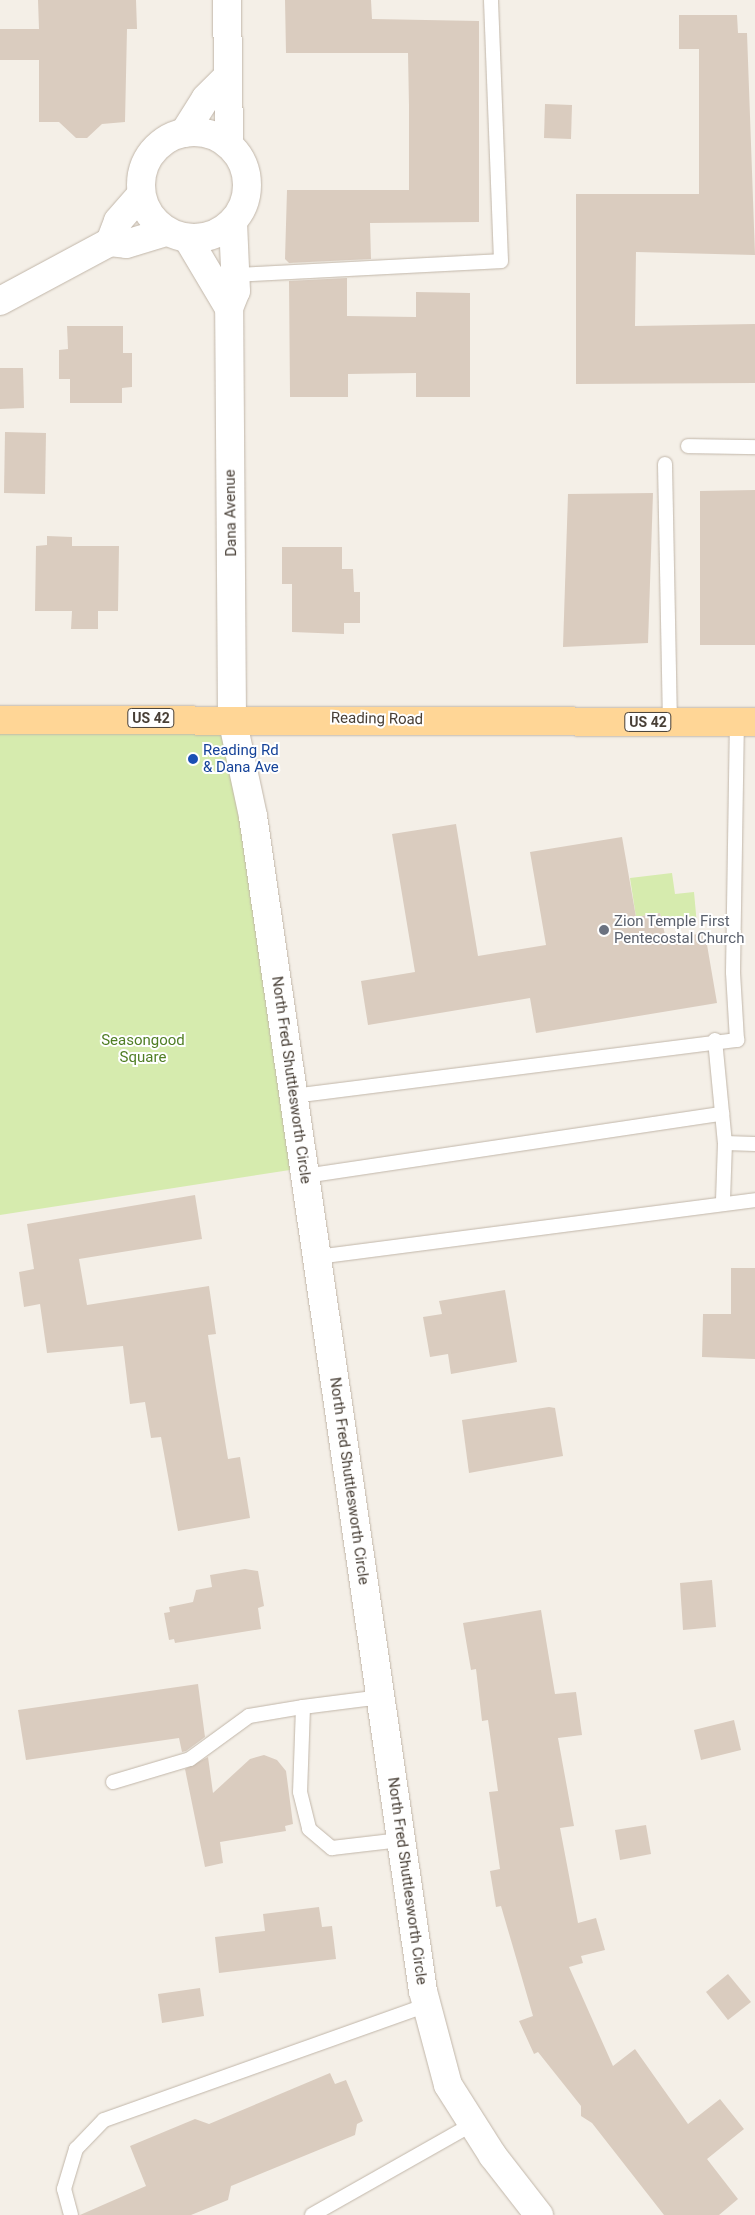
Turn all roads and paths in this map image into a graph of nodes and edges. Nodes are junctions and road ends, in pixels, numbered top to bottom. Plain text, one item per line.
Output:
1 (227, 0) edge
2 (492, 0) edge
3 (228, 76) junction
4 (184, 132) junction
5 (229, 144) junction
6 (141, 195) junction
7 (233, 222) junction
8 (177, 235) junction
9 (110, 242) junction
10 (235, 275) junction
11 (0, 301) edge
12 (229, 308) junction
13 (688, 446) dead end
14 (755, 447) edge
15 (665, 464) dead end
16 (232, 718) junction
17 (0, 720) edge
18 (670, 722) junction
19 (746, 722) edge
20 (715, 1040) junction
21 (293, 1096) junction
22 (722, 1114) junction
23 (725, 1143) junction
24 (755, 1144) edge
25 (305, 1176) junction
26 (755, 1200) edge
27 (723, 1201) junction
28 (316, 1257) junction
29 (381, 1697) junction
30 (303, 1707) junction
31 (113, 1782) dead end
32 (401, 1840) junction
33 (427, 2005) junction
34 (473, 2124) junction
35 (71, 2215) edge
36 (312, 2215) edge
37 (539, 2215) edge

1 - 3 street
2 - 10 lane
3 - 4 street
3 - 5 street
4 - 5 street
4 - 6 street
5 - 7 street
6 - 8 street
6 - 9 street
7 - 8 street
7 - 10 street, Dana Avenue
8 - 9 street
8 - 12 street
9 - 11 street
10 - 12 street, Dana Avenue
12 - 16 street, Dana Avenue
13 - 14 lane
15 - 18 lane
16 - 17 main road, Reading Road / US 42
16 - 18 main road, Reading Road / US 42
16 - 21 street, North Fred Shuttlesworth Circle
18 - 19 main road, Reading Road / US 42
19 - 20 lane
20 - 21 lane
20 - 22 lane
21 - 25 street, North Fred Shuttlesworth Circle
22 - 23 lane
22 - 25 lane
23 - 24 lane
23 - 27 lane
25 - 28 street, North Fred Shuttlesworth Circle
26 - 27 lane
27 - 28 lane
28 - 29 street, North Fred Shuttlesworth Circle
29 - 30 lane
29 - 32 street, North Fred Shuttlesworth Circle
30 - 31 lane
30 - 32 lane
32 - 33 street, North Fred Shuttlesworth Circle
33 - 34 street, North Fred Shuttlesworth Circle
33 - 35 lane
34 - 36 lane
34 - 37 street, North Fred Shuttlesworth Circle

